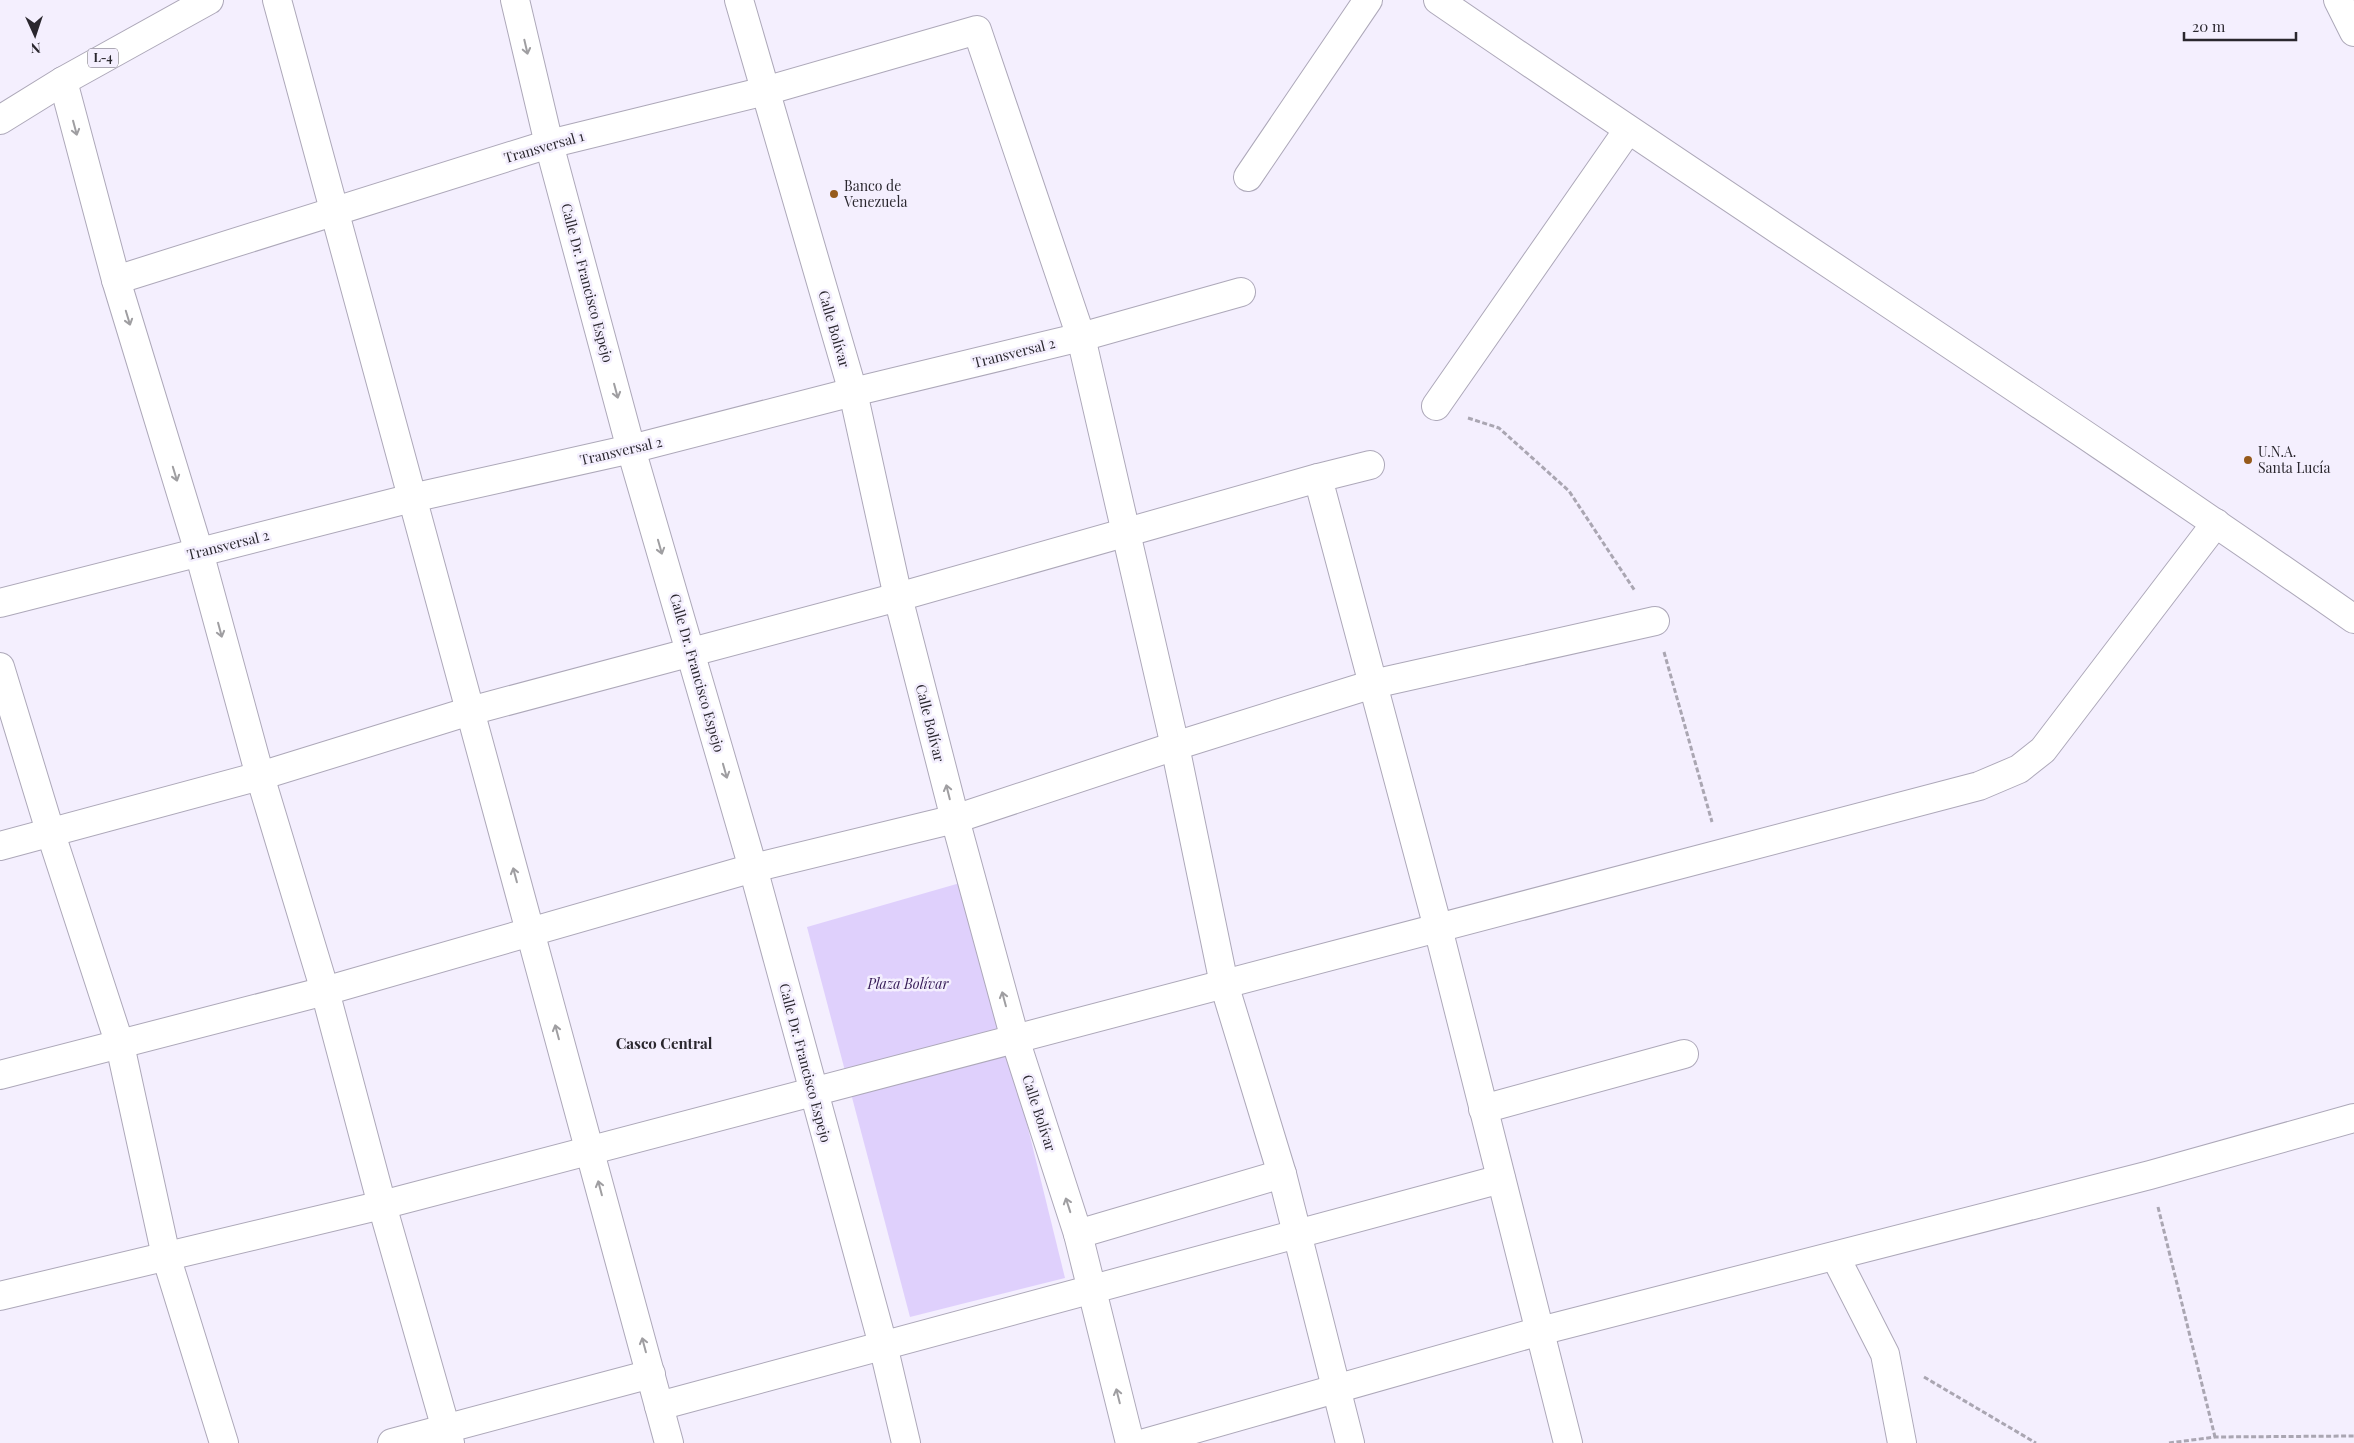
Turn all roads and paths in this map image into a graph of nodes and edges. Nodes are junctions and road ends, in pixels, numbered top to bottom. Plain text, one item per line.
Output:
1 (209, 0) edge
2 (278, 0) edge
3 (515, 0) edge
4 (739, 0) edge
5 (1368, 0) edge
6 (1438, 0) edge
7 (2338, 0) edge
8 (2354, 32) edge
9 (63, 81) junction
10 (765, 91) junction
11 (0, 120) edge
12 (1628, 130) junction
13 (549, 144) junction
14 (1248, 177) dead end
15 (335, 212) junction
16 (116, 280) junction
17 (1241, 292) dead end
18 (1081, 337) junction
19 (853, 392) junction
20 (1436, 406) dead end
21 (631, 449) junction
22 (1370, 465) dead end
23 (1318, 478) junction
24 (412, 498) junction
25 (2216, 523) junction
26 (1125, 532) junction
27 (199, 552) junction
28 (898, 597) junction
29 (0, 603) edge
30 (2354, 619) edge
31 (1655, 621) dead end
32 (692, 654) junction
33 (0, 667) edge
34 (1373, 684) junction
35 (470, 712) junction
36 (1175, 746) junction
37 (260, 776) junction
38 (955, 819) junction
39 (50, 832) junction
40 (0, 846) edge
41 (753, 868) junction
42 (1438, 928) junction
43 (531, 933) junction
44 (1224, 984) junction
45 (325, 991) junction
46 (1015, 1039) junction
47 (120, 1045) junction
48 (1684, 1054) dead end
49 (0, 1075) edge
50 (812, 1092) junction
51 (1483, 1109) junction
52 (2354, 1118) edge
53 (590, 1150) junction
54 (1282, 1174) junction
55 (2150, 1175) junction
56 (1501, 1179) junction
57 (382, 1205) junction
58 (1298, 1233) junction
59 (1078, 1234) junction
60 (166, 1256) junction
61 (1835, 1256) junction
62 (1091, 1288) junction
63 (0, 1296) edge
64 (1540, 1331) junction
65 (883, 1345) junction
66 (1885, 1354) junction
67 (651, 1374) junction
68 (1336, 1389) junction
69 (659, 1406) junction
70 (448, 1436) edge
71 (2354, 1436) edge
72 (2215, 1437) junction
73 (224, 1443) edge
74 (392, 1443) edge
75 (669, 1443) edge
76 (906, 1443) edge
77 (1130, 1443) edge
78 (1145, 1443) edge
79 (1350, 1443) edge
80 (1568, 1443) edge
81 (1902, 1443) edge
82 (2036, 1443) edge
83 (2169, 1443) edge

1 - 9 street, L-4
2 - 15 street
3 -> 13 street, Calle Dr. Francisco Espejo
4 - 10 street, Calle Bolívar
5 - 14 street
6 - 12 street
7 - 8 street
9 - 11 street, L-4
9 -> 16 street
10 - 13 street, Transversal 1
10 - 18 street, Transversal 1
10 - 19 street, Calle Bolívar
12 - 20 street
12 - 25 street
13 - 15 street, Transversal 1
13 -> 21 street, Calle Dr. Francisco Espejo
15 - 16 street, Transversal 1
15 - 24 street
16 -> 27 street
17 - 18 street, Transversal 2
18 - 19 street, Transversal 2
18 - 26 street
19 - 21 street, Transversal 2
19 - 28 street, Calle Bolívar
21 - 24 street, Transversal 2
21 -> 32 street, Calle Dr. Francisco Espejo
22 - 23 street
23 - 26 street
23 - 34 street
24 - 27 street, Transversal 2
24 - 35 street
25 - 30 street
25 - 42 street
26 - 28 street
26 - 36 street
27 - 29 street, Transversal 2
27 -> 37 street
28 - 32 street
38 -> 28 street, Calle Bolívar
31 - 34 street
32 - 35 street
32 -> 41 street, Calle Dr. Francisco Espejo
33 - 39 street
34 - 36 street
34 - 42 street
35 - 37 street
43 -> 35 street
36 - 38 street
36 - 44 street
37 - 39 street
37 - 45 street
38 - 41 street
46 -> 38 street, Calle Bolívar
39 - 40 street
39 - 47 street
41 - 43 street
41 - 50 street, Calle Dr. Francisco Espejo
42 - 44 street
42 - 51 street
43 - 45 street
53 -> 43 street
44 - 46 street
44 - 54 street
45 - 47 street
45 - 57 street
46 - 50 street
59 -> 46 street, Calle Bolívar
47 - 49 street
47 - 60 street
48 - 51 street
50 - 53 street
50 - 65 street, Calle Dr. Francisco Espejo
51 - 56 street
52 - 55 street
53 - 57 street
67 -> 53 street
54 - 58 street
54 - 59 street
55 - 61 street
55 - 72 path
56 - 58 street
56 - 64 street
57 - 60 street
57 - 70 street
58 - 62 street
58 - 68 street
59 - 62 street, Calle Bolívar
60 - 63 street
60 - 73 street
61 - 64 street
61 - 66 street
62 - 65 street
77 -> 62 street, Calle Bolívar
64 - 68 street
64 - 80 street
65 - 69 street
65 - 76 street, Calle Dr. Francisco Espejo
66 - 81 street
66 - 82 path
67 - 69 street
67 - 70 street
68 - 78 street
68 - 79 street
69 - 75 street
70 - 74 street
71 - 72 path
72 - 83 path

